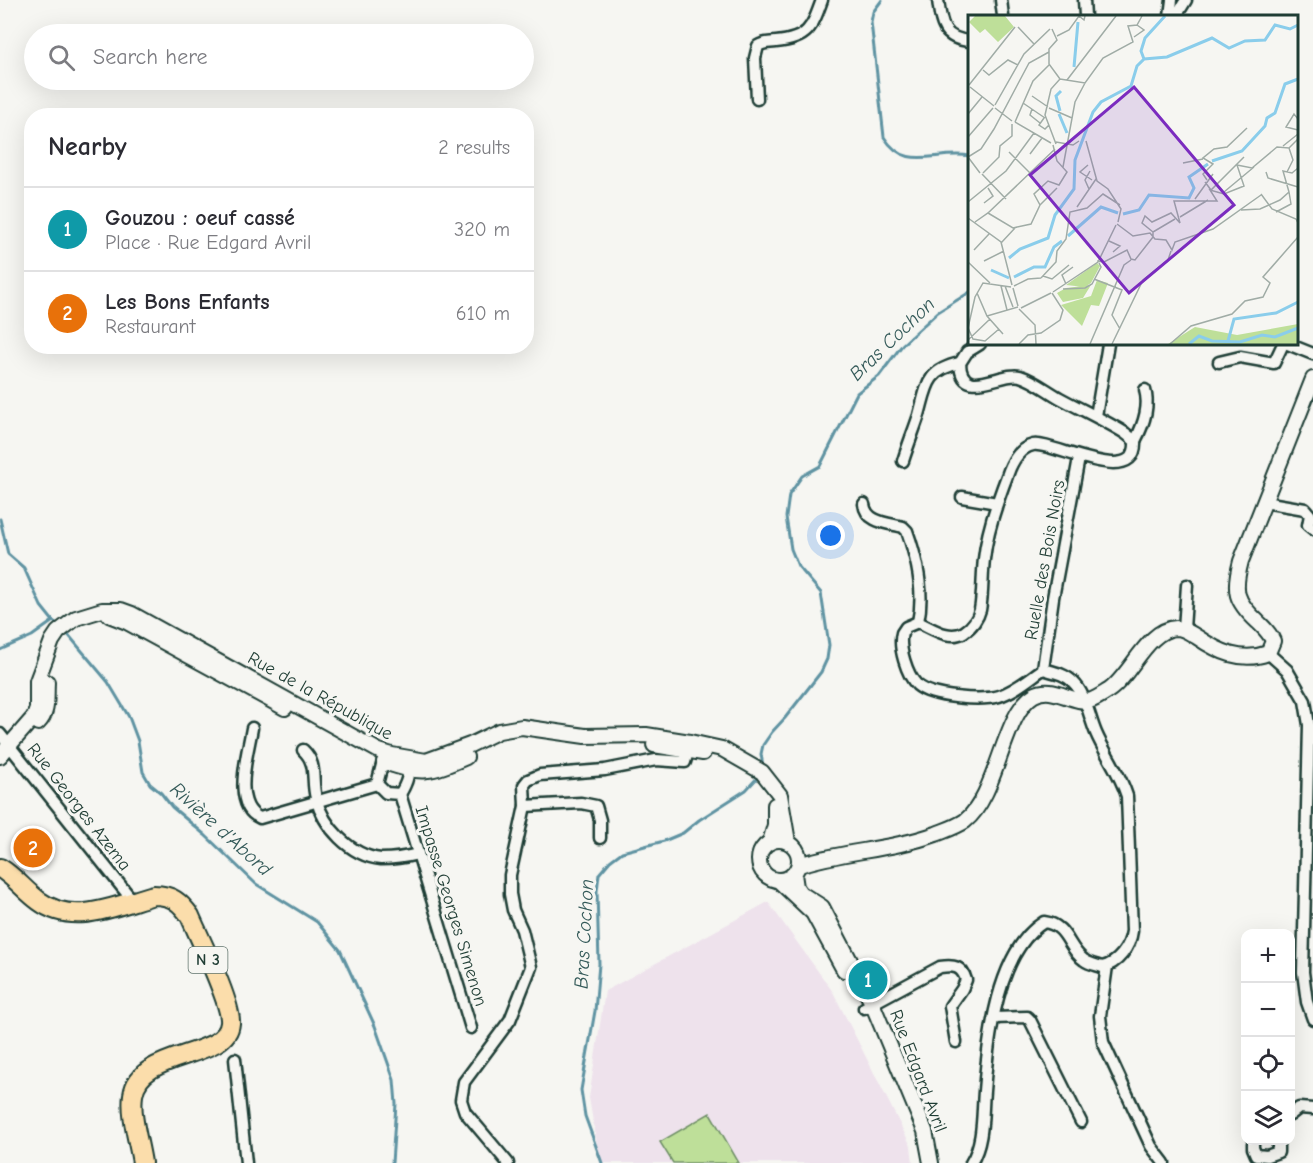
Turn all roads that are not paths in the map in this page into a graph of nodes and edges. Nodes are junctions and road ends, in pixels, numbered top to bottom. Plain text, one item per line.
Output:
1 (822, 0) edge
2 (938, 0) edge
3 (1001, 0) edge
4 (1084, 0) edge
5 (1172, 0) edge
6 (1186, 0) edge
7 (1003, 15) edge
8 (1085, 15) edge
9 (1170, 15) edge
10 (1177, 15) edge
11 (968, 41) edge
12 (757, 99) dead end
13 (978, 345) edge
14 (1108, 345) edge
15 (1283, 345) edge
16 (1290, 345) edge
17 (1313, 354) edge
18 (1219, 362) dead end
19 (960, 363) junction
20 (1313, 380) edge
21 (1145, 390) dead end
22 (1096, 416) junction
23 (1135, 441) junction
24 (1079, 458) junction
25 (903, 461) dead end
26 (962, 497) dead end
27 (1264, 502) junction
28 (997, 503) junction
29 (864, 504) dead end
30 (1313, 529) edge
31 (1187, 585) dead end
32 (918, 621) junction
33 (1184, 629) junction
34 (1268, 653) junction
35 (1043, 669) junction
36 (1083, 700) junction
37 (252, 728) dead end
38 (8, 743) edge
39 (690, 747) junction
40 (303, 750) dead end
41 (0, 756) edge
42 (397, 761) junction
43 (0, 764) edge
44 (771, 782) junction
45 (377, 784) junction
46 (400, 794) junction
47 (316, 801) junction
48 (525, 806) junction
49 (600, 838) dead end
50 (770, 842) junction
51 (792, 846) junction
52 (418, 854) junction
53 (823, 857) junction
54 (0, 868) edge
55 (796, 870) junction
56 (779, 881) junction
57 (131, 901) junction
58 (1107, 966) junction
59 (868, 1006) junction
60 (994, 1018) junction
61 (1313, 1019) edge
62 (471, 1028) dead end
63 (956, 1041) dead end
64 (235, 1059) dead end
65 (1313, 1109) edge
66 (1295, 1111) edge
67 (1081, 1122) dead end
68 (1253, 1145) edge
69 (1278, 1145) edge
70 (142, 1163) edge
71 (246, 1163) edge
72 (508, 1163) edge
73 (922, 1163) edge
74 (931, 1163) edge
75 (971, 1163) edge
76 (1164, 1163) edge

1 - 12 street
2 - 11 street
3 - 7 street
4 - 8 street
5 - 9 street
6 - 10 street
13 - 19 street
14 - 22 street
15 - 18 street
16 - 17 street
19 - 22 street
19 - 25 street
20 - 27 street
21 - 23 street
22 - 23 street
23 - 24 street
24 - 28 street
24 - 35 street, Ruelle des Bois Noirs
26 - 28 street
27 - 30 street
27 - 34 street
28 - 32 street
29 - 32 street
31 - 33 street
32 - 35 street
33 - 34 street
33 - 36 street
34 - 61 street
35 - 36 street
36 - 53 street
36 - 58 street
37 - 47 street
38 - 41 street, Rue de la République
38 - 42 street, Rue de la République
38 - 43 street, Rue de la République
38 - 57 street, Rue Georges Azema
39 - 42 street
39 - 44 street
39 - 48 street
40 - 47 street
42 - 45 street
42 - 46 street
44 - 50 street
44 - 51 street
45 - 46 street
45 - 47 street
46 - 52 street, Impasse Georges Simenon
47 - 52 street
48 - 49 street
48 - 72 street
50 - 51 street
50 - 56 street
51 - 53 street
51 - 55 street
52 - 62 street, Impasse Georges Simenon
53 - 55 street
54 - 57 main road, N 3
55 - 56 street
55 - 59 street, Rue Edgard Avril
56 - 59 street, Rue Edgard Avril
57 - 70 main road, N 3
58 - 60 street
58 - 76 street
59 - 63 street
59 - 73 street, Rue Edgard Avril
59 - 74 street, Rue Edgard Avril
60 - 67 street
60 - 75 street
64 - 71 street
65 - 66 street
68 - 69 street

